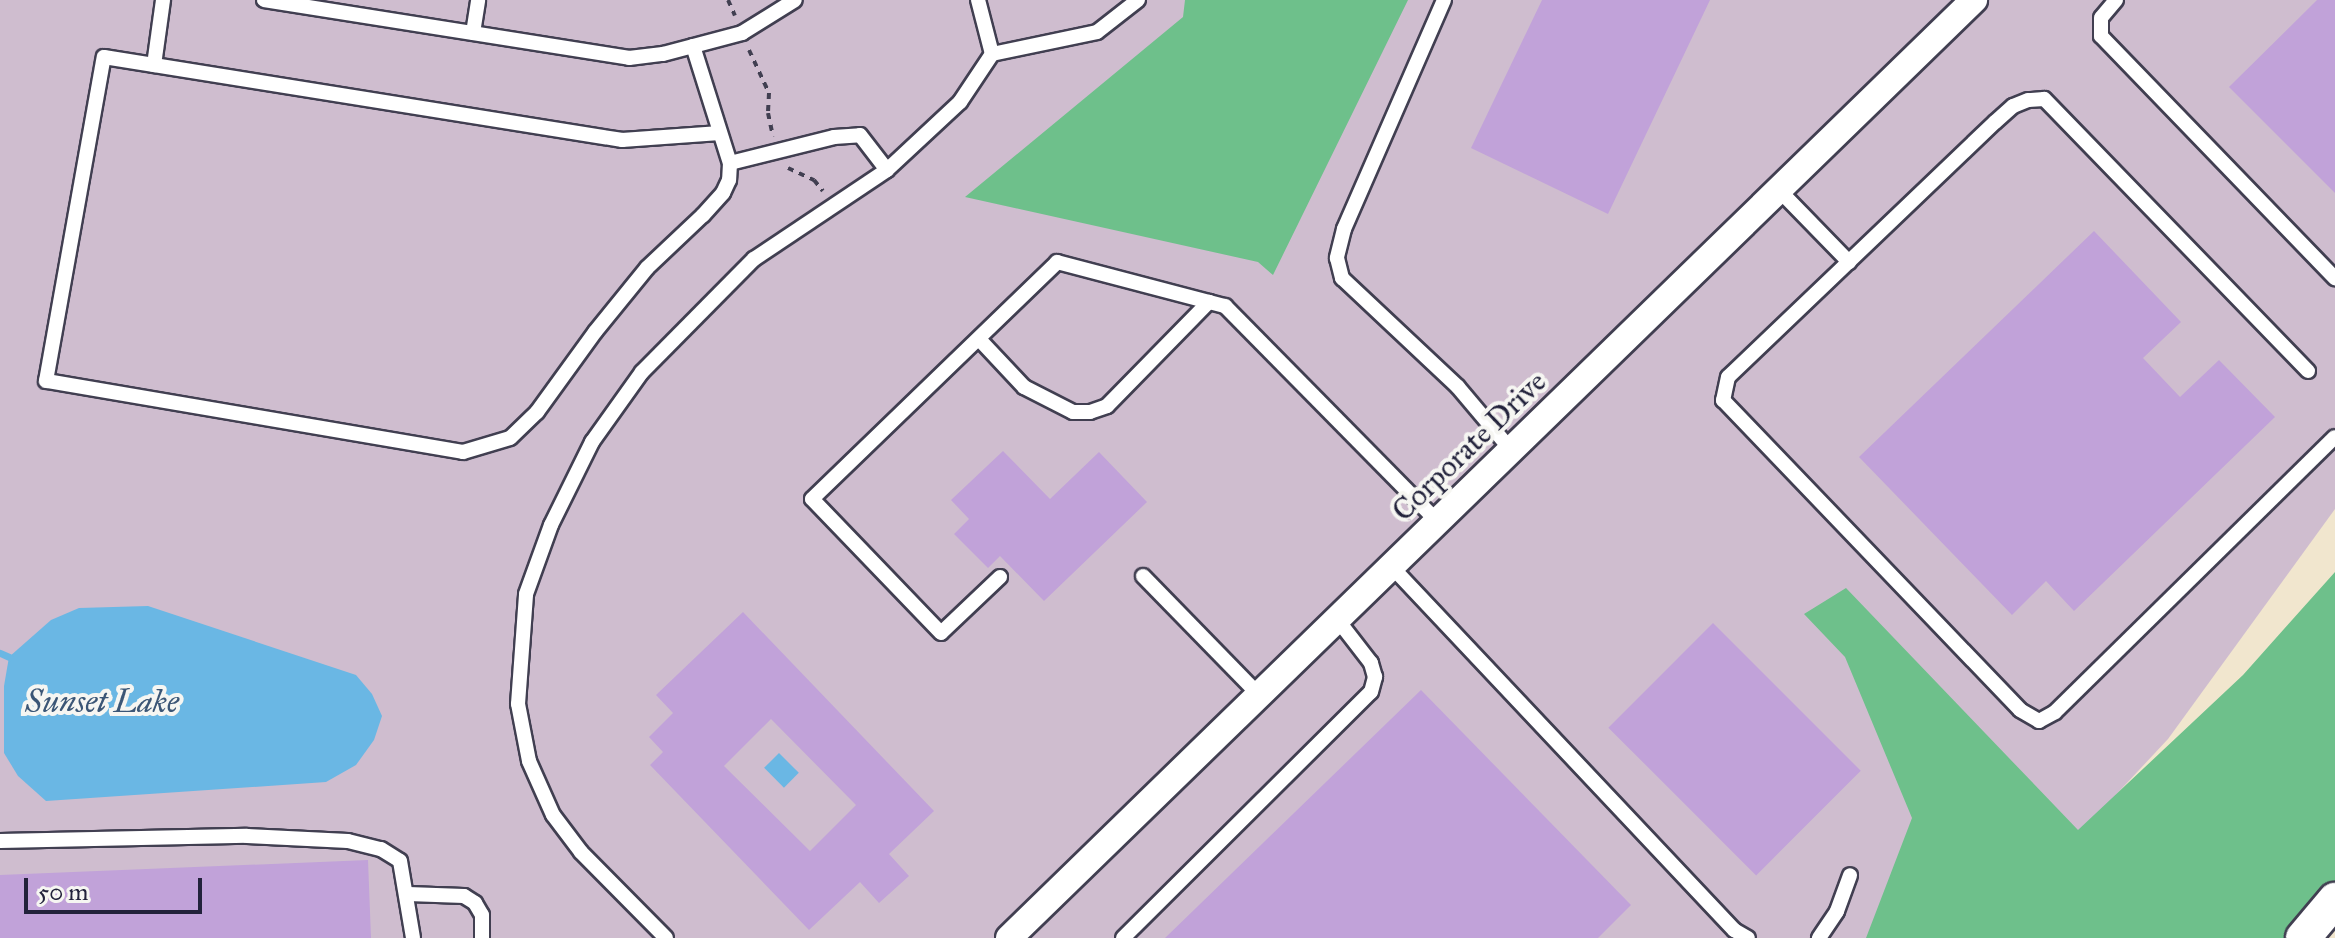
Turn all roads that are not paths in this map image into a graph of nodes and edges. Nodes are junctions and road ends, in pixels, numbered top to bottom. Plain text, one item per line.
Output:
1 (163, 0) edge
2 (264, 0) edge
3 (478, 0) edge
4 (795, 0) edge
5 (978, 0) edge
6 (1138, 0) edge
7 (1444, 0) edge
8 (1974, 0) edge
9 (2116, 0) edge
10 (473, 33) junction
11 (693, 46) junction
12 (992, 54) junction
13 (154, 65) junction
14 (720, 133) junction
15 (730, 163) junction
16 (887, 170) junction
17 (1778, 189) junction
18 (1849, 262) junction
19 (2335, 278) edge
20 (1209, 302) junction
21 (979, 339) junction
22 (2308, 371) dead end
23 (2335, 437) edge
24 (1511, 450) junction
25 (1438, 522) junction
26 (1392, 567) junction
27 (1143, 576) dead end
28 (1000, 577) dead end
29 (1337, 619) junction
30 (1259, 695) junction
31 (0, 841) edge
32 (1850, 875) dead end
33 (408, 894) junction
34 (2335, 900) edge
35 (413, 938) edge
36 (482, 938) edge
37 (666, 938) edge
38 (1009, 938) edge
39 (1123, 938) edge
40 (1748, 938) edge
41 (1819, 938) edge
42 (2303, 938) edge

1 - 13 lane
2 - 10 lane
3 - 10 lane
4 - 11 lane
5 - 12 lane
6 - 12 lane
7 - 24 lane
8 - 17 street, Corporate Drive
9 - 19 lane
10 - 11 lane
11 - 14 lane
12 - 16 lane
13 - 14 lane
13 - 15 lane
14 - 15 lane
15 - 16 lane
16 - 37 lane
17 - 18 lane
17 - 24 street, Corporate Drive
18 - 22 lane
18 - 23 lane
20 - 21 lane
20 - 21 lane
20 - 25 lane
21 - 28 lane
24 - 25 street, Corporate Drive
25 - 26 street, Corporate Drive
26 - 29 street, Corporate Drive
26 - 40 lane
27 - 30 lane
29 - 30 street, Corporate Drive
29 - 39 lane
30 - 38 street, Corporate Drive
31 - 33 lane
32 - 41 lane
33 - 35 lane
33 - 36 lane
34 - 42 street

